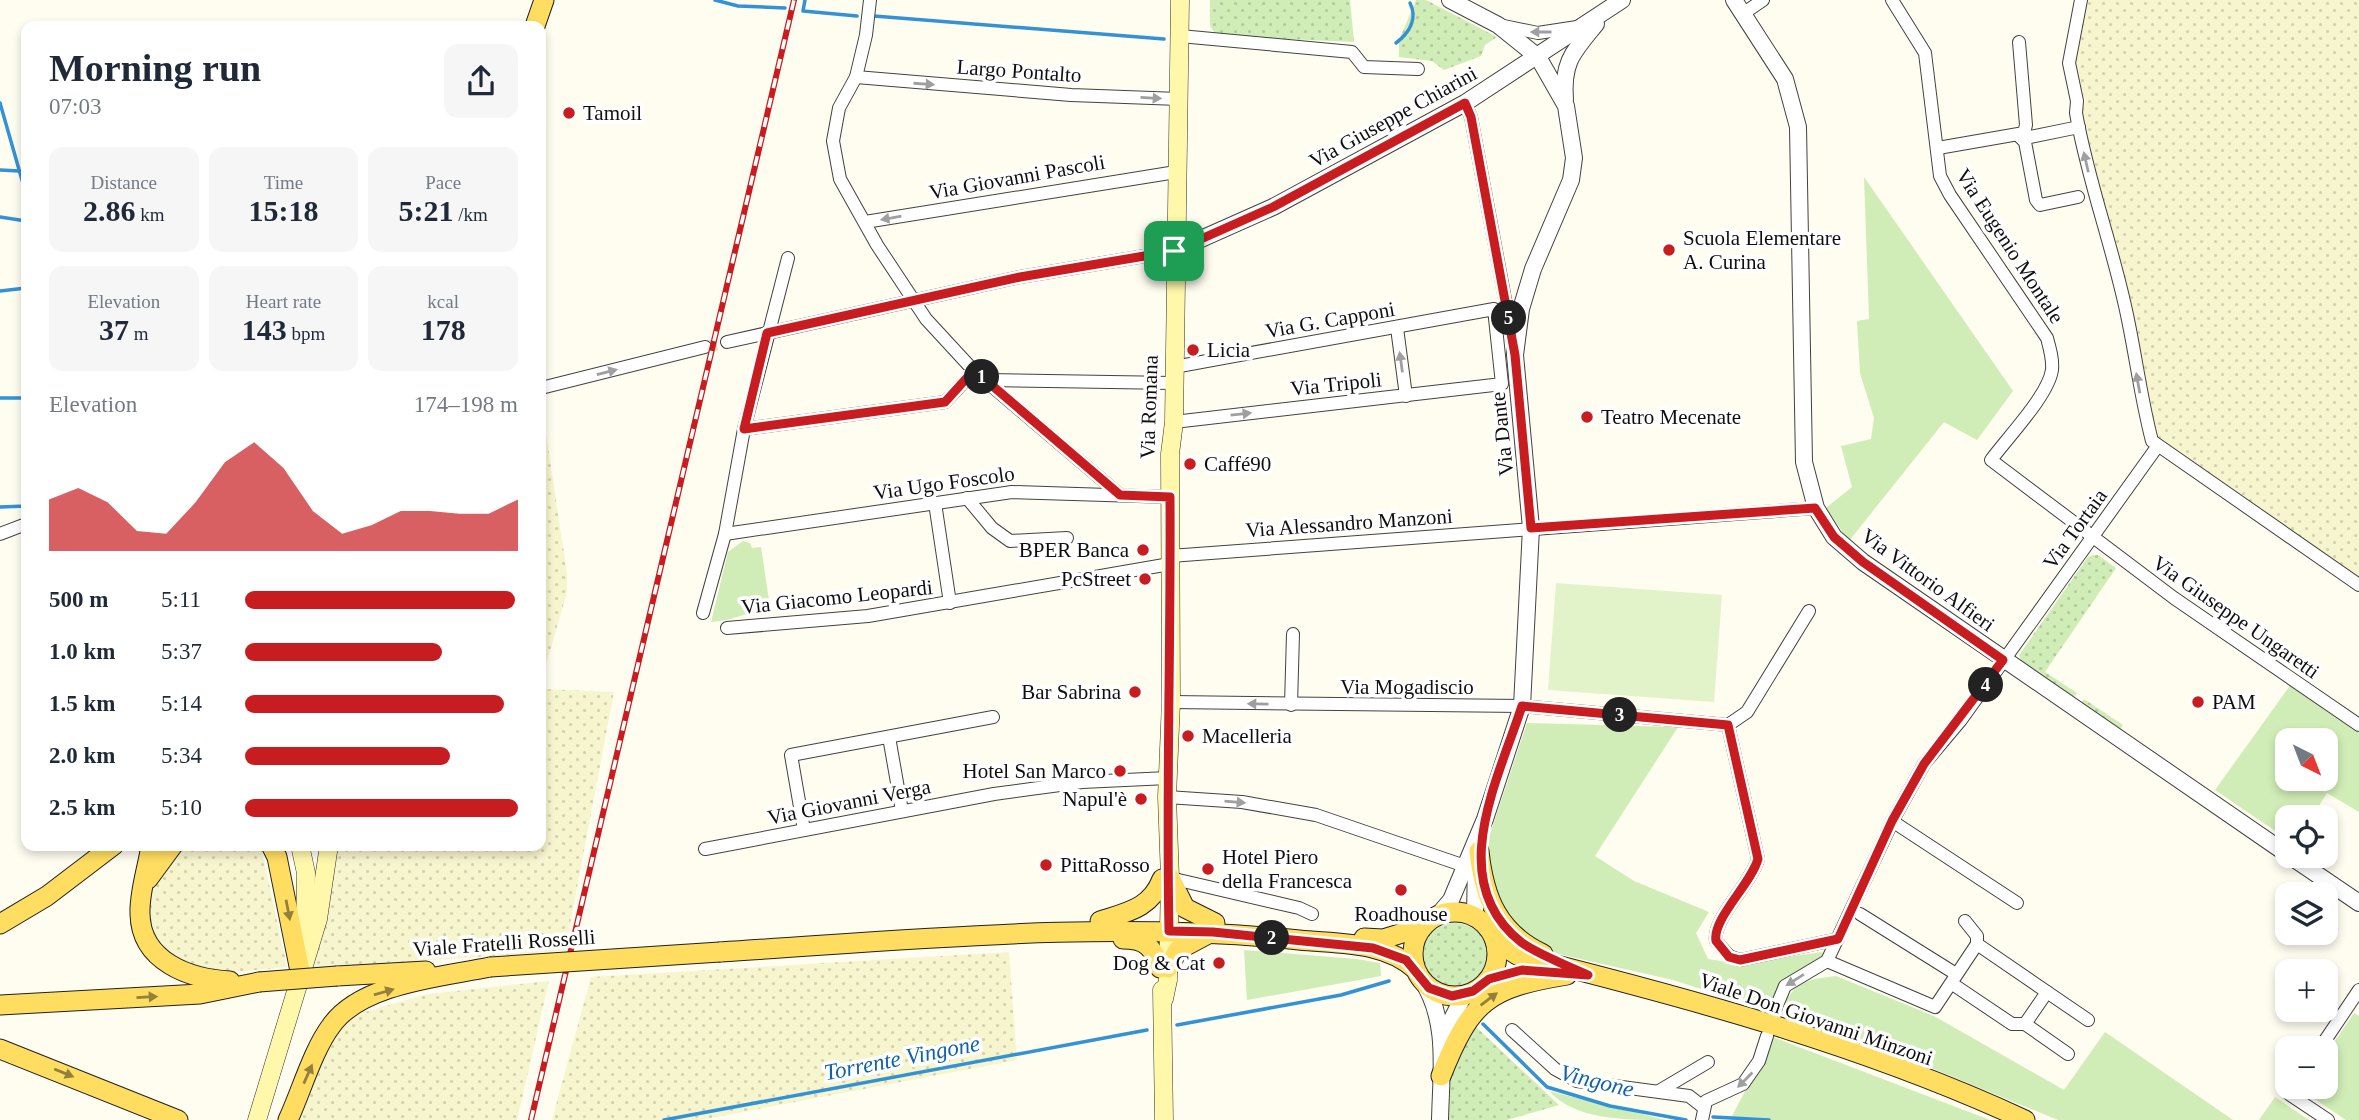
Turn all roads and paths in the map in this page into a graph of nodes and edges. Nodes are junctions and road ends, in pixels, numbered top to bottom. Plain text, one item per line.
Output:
1 (544, 0) edge
2 (870, 0) edge
3 (1180, 0) edge
4 (1450, 0) edge
5 (1622, 0) edge
6 (1762, 0) edge
7 (1892, 0) edge
8 (2081, 0) edge
9 (1739, 7) edge
10 (1607, 10) junction
11 (537, 21) edge
12 (1498, 25) junction
13 (1584, 26) junction
14 (1180, 36) junction
15 (1515, 37) junction
16 (2020, 42) dead end
17 (1538, 57) junction
18 (1418, 69) dead end
19 (1515, 72) junction
20 (856, 77) junction
21 (1179, 99) junction
22 (1465, 103) junction
23 (1566, 106) junction
24 (2078, 127) junction
25 (2019, 136) junction
26 (1938, 148) junction
27 (1176, 172) junction
28 (2078, 197) dead end
29 (865, 222) junction
30 (1174, 251) junction
31 (788, 258) dead end
32 (915, 300) junction
33 (1397, 328) junction
34 (767, 333) junction
35 (727, 342) tunnel mouth
36 (705, 347) tunnel mouth
37 (1515, 355) junction
38 (974, 370) junction
39 (1173, 375) junction
40 (985, 380) junction
41 (1502, 384) joint
42 (546, 387) edge
43 (1406, 396) junction
44 (1174, 422) junction
45 (744, 429) junction
46 (2157, 447) junction
47 (1120, 495) junction
48 (1170, 497) junction
49 (967, 498) junction
50 (935, 503) junction
51 (1815, 508) junction
52 (21, 525) edge
53 (1531, 528) junction
54 (0, 534) edge
55 (725, 534) junction
56 (1067, 538) dead end
57 (2092, 538) junction
58 (1170, 560) junction
59 (2359, 585) edge
60 (950, 603) junction
61 (1809, 611) dead end
62 (703, 613) dead end
63 (727, 628) dead end
64 (1293, 634) dead end
65 (2003, 660) junction
66 (1171, 702) junction
67 (1291, 705) junction
68 (1522, 706) junction
69 (993, 717) dead end
70 (1728, 725) junction
71 (2359, 725) edge
72 (889, 737) junction
73 (1168, 778) junction
74 (1167, 797) junction
75 (902, 811) junction
76 (1485, 818) junction
77 (1892, 821) junction
78 (804, 830) junction
79 (2275, 846) edge
80 (705, 849) dead end
81 (106, 851) edge
82 (150, 851) edge
83 (162, 851) edge
84 (169, 851) edge
85 (274, 851) edge
86 (301, 851) edge
87 (328, 851) edge
88 (1479, 851) junction
89 (1465, 866) junction
90 (2307, 868) edge
91 (1166, 879) junction
92 (145, 883) junction
93 (2359, 903) edge
94 (2017, 904) dead end
95 (1312, 914) dead end
96 (1439, 914) junction
97 (1860, 914) dead end
98 (1475, 916) junction
99 (1100, 920) junction
100 (1965, 921) dead end
101 (0, 924) edge
102 (1165, 926) junction
103 (1422, 927) junction
104 (1214, 928) junction
105 (1038, 933) junction
106 (1012, 934) junction
107 (1838, 939) junction
108 (1495, 942) junction
109 (1977, 944) junction
110 (308, 953) junction
111 (1827, 961) junction
112 (490, 967) junction
113 (1164, 968) junction
114 (1568, 971) junction
115 (1418, 974) junction
116 (301, 976) junction
117 (1489, 979) junction
118 (1953, 979) junction
119 (259, 982) junction
120 (2359, 990) edge
121 (2047, 992) junction
122 (1464, 995) junction
123 (0, 1004) edge
124 (1775, 1010) dead end
125 (2088, 1020) dead end
126 (2025, 1024) junction
127 (1512, 1030) dead end
128 (1768, 1036) dead end
129 (2328, 1036) edge
130 (0, 1049) edge
131 (2068, 1054) dead end
132 (1708, 1062) dead end
133 (1441, 1076) junction
134 (1659, 1091) junction
135 (2296, 1099) edge
136 (1703, 1114) edge
137 (178, 1120) edge
138 (257, 1120) edge
139 (288, 1120) edge
140 (1164, 1120) edge
141 (1440, 1120) edge
142 (2025, 1120) edge
143 (2328, 1120) edge

1 - 11 main road
2 - 20 street
3 - 14 main road, Via Romana
4 - 12 street, Via Dante
5 - 10 street, Via Giuseppe Chiarini
6 - 9 street
7 - 26 street, Via Eugenio Montale
8 - 24 street
9 - 51 street, Via Vittorio Alfieri
10 - 13 street, Via Giuseppe Chiarini
10 - 23 street
13 -> 12 street
12 - 15 street, Via Dante
13 - 17 street, Via Giuseppe Chiarini
14 - 18 street
14 - 21 main road, Via Romana
15 - 17 street, Via Dante
15 - 19 street
16 - 25 street
17 - 19 street, Via Giuseppe Chiarini
17 - 23 street, Via Dante
19 - 22 street, Via Giuseppe Chiarini
20 -> 21 street, Largo Pontalto
20 - 29 street
21 - 27 main road, Via Romana
22 - 30 street, Via Giuseppe Chiarini
22 - 37 street
23 - 37 street, Via Dante
24 - 25 street
46 -> 24 street
25 - 26 street
25 - 28 street
26 - 57 street, Via Eugenio Montale
27 -> 29 street, Via Giovanni Pascoli
27 - 30 main road, Via Romana
29 - 32 street
30 - 32 street
30 - 39 main road, Via Romana
31 - 34 street
32 - 34 street
32 - 38 street
33 - 39 street, Via G. Capponi
33 - 41 street, Via G. Capponi
43 -> 33 street
34 - 35 street
34 - 45 street
42 -> 36 street
37 - 53 street, Via Dante
38 - 40 street
38 - 45 street
39 - 40 street, Via G. Capponi
39 - 44 main road, Via Romana
40 - 47 street
41 - 43 street, Via Tripoli
44 -> 43 street, Via Tripoli
44 - 48 main road, Via Romana
45 - 55 street
46 - 57 street, Via Tortaia
46 - 59 street
47 - 48 street, Via Ugo Foscolo
47 - 49 street, Via Ugo Foscolo
48 - 58 main road, Via Romana
49 - 50 street, Via Ugo Foscolo
49 - 56 street
50 - 55 street, Via Ugo Foscolo
50 - 60 street, Via Giacomo Leopardi
51 - 53 street, Via Alessandro Manzoni
51 - 65 street, Via Vittorio Alfieri
52 - 54 street
53 - 58 street, Via Alessandro Manzoni
53 - 68 street, Via Dante
55 - 62 street
57 - 65 street, Via Tortaia
57 - 71 street, Via Giuseppe Ungaretti
58 - 60 street, Via Giacomo Leopardi
58 - 66 main road, Via Romana
60 - 63 street, Via Giacomo Leopardi
61 - 70 street
64 - 67 street
65 - 77 street, Via Tortaia
65 - 79 street, Via Vittorio Alfieri
67 -> 66 street, Via Mogadiscio
66 - 73 main road, Via Romana
67 - 68 street, Via Mogadiscio
68 - 70 street, Via Mogadiscio
68 - 76 street, Via Dante
69 - 72 street
70 - 107 street
72 - 75 street
72 - 78 street
73 - 74 main road, Via Romana
73 - 75 street, Via Giovanni Verga
74 -> 89 street
74 - 91 main road, Via Romana
75 - 78 street, Via Giovanni Verga
76 - 88 street, Via Dante
76 - 89 street, Via Dante
77 - 94 street
77 - 107 street, Via Tortaia
78 - 80 street, Via Giovanni Verga
81 - 101 main road
82 - 92 main road
83 - 92 main road
84 - 92 main road
85 -> 116 main road
86 - 110 main road
87 - 110 main road
88 - 98 street, Via Dante
88 - 114 main road
89 - 96 street, Via Dante
90 - 93 street, Via Vittorio Alfieri
91 - 95 street
91 - 99 main road
91 - 102 main road, Via Romana
91 - 104 main road
92 - 119 main road
96 - 98 main road
96 - 103 main road
97 - 118 street
98 - 108 main road
99 - 102 main road, Viale Fratelli Rosselli
99 - 106 main road, Viale Fratelli Rosselli
100 - 109 street
102 - 104 main road, Viale Fratelli Rosselli
102 - 105 main road, Viale Fratelli Rosselli
102 - 113 main road, Via Romana
103 - 104 main road, Viale Fratelli Rosselli
103 - 115 main road
104 - 113 main road
104 - 115 main road, Viale Fratelli Rosselli
105 - 106 main road, Viale Fratelli Rosselli
105 - 113 main road
106 - 112 main road, Viale Fratelli Rosselli, bridge
107 - 111 street, Via Tortaia
108 - 114 main road, Viale Don Giovanni Minzoni
108 - 117 main road
109 - 118 street
109 - 121 street
110 - 116 main road
111 - 118 street
111 -> 124 street
112 - 119 main road, Viale Fratelli Rosselli, bridge
139 -> 112 main road
113 - 140 main road, Via Romana
114 - 117 main road, Viale Don Giovanni Minzoni
133 -> 114 main road
114 - 142 main road, Viale Don Giovanni Minzoni
115 - 122 main road
115 - 133 street
116 - 138 main road
117 - 122 main road
118 - 126 street
123 -> 119 main road, Viale Fratelli Rosselli
120 - 129 street
121 - 125 street
121 - 126 street
122 - 133 street
126 - 131 street
127 - 134 street
128 -> 136 street
130 -> 137 main road
132 - 134 street
133 - 141 street
134 - 136 street
135 - 143 street

